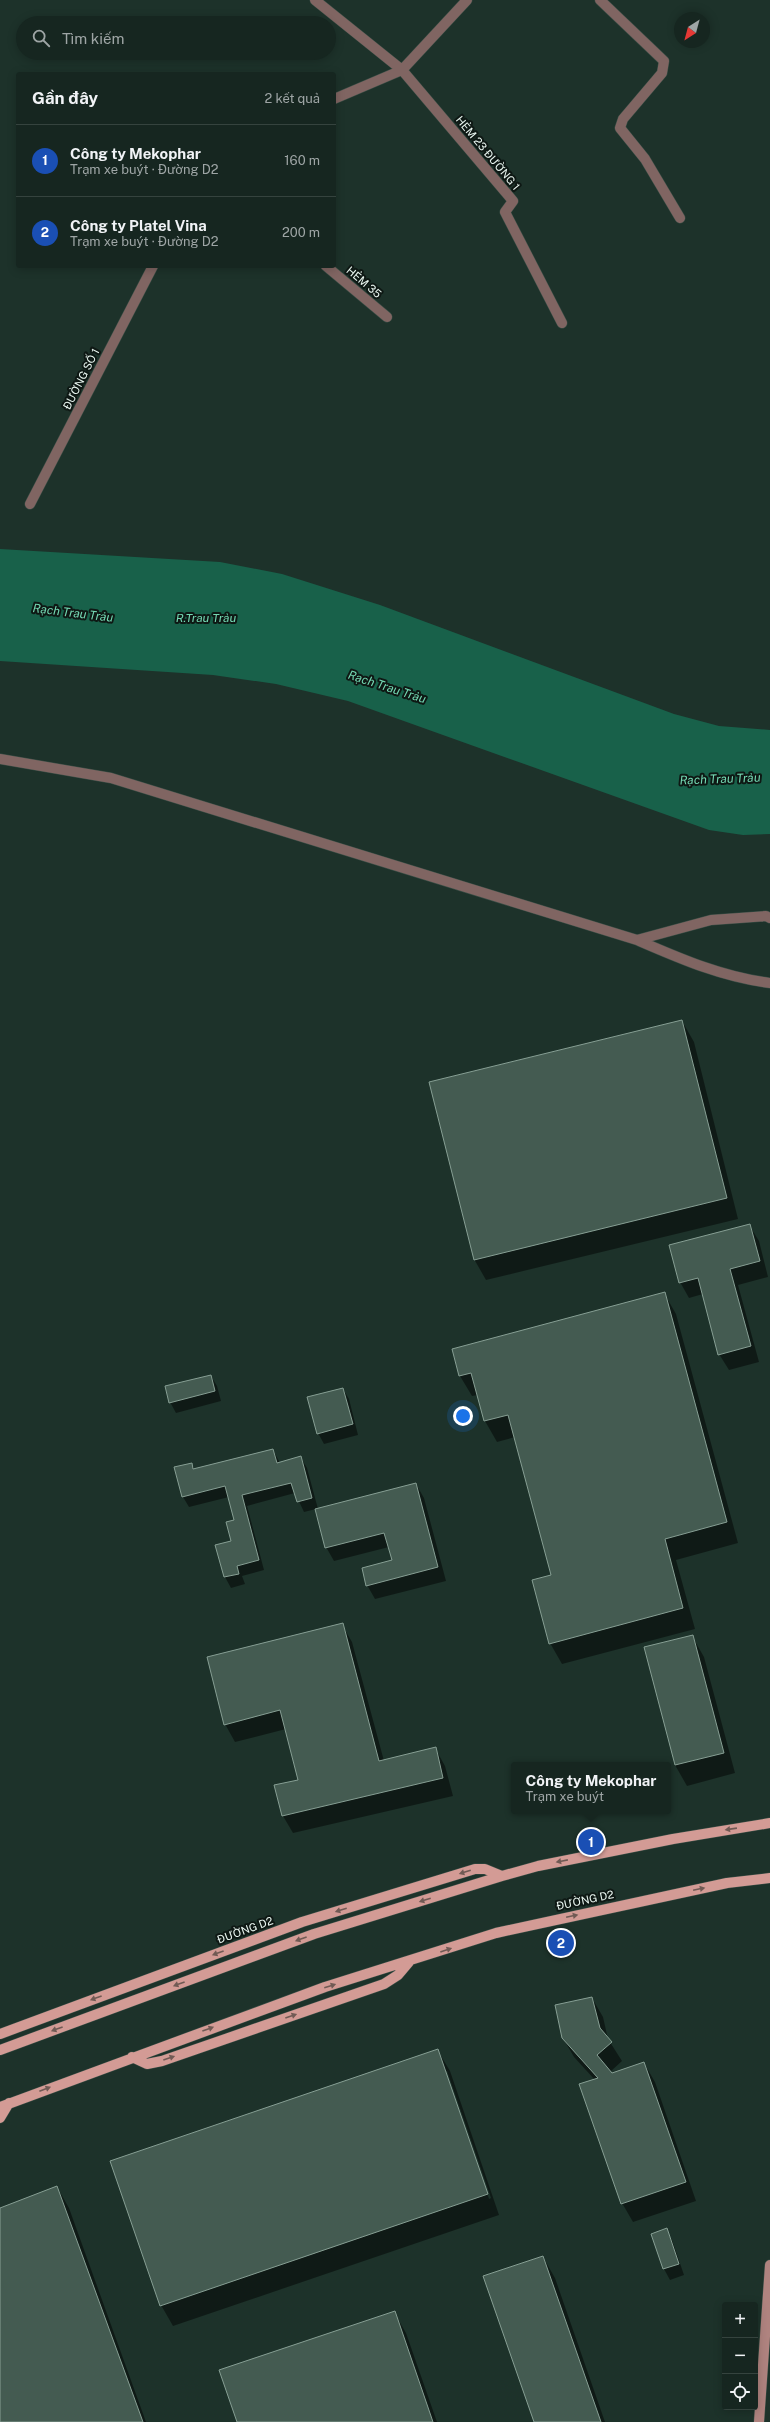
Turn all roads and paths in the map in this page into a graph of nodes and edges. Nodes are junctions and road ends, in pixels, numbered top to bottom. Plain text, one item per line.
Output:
1 (315, 0) edge
2 (467, 0) edge
3 (600, 0) edge
4 (335, 16) edge
5 (336, 17) edge
6 (402, 70) junction
7 (336, 98) edge
8 (680, 218) dead end
9 (152, 268) edge
10 (328, 268) edge
11 (386, 317) dead end
12 (562, 323) dead end
13 (30, 504) dead end
14 (0, 759) edge
15 (770, 918) edge
16 (637, 940) junction
17 (770, 983) edge
18 (770, 1823) edge
19 (502, 1876) junction
20 (770, 1878) edge
21 (409, 1962) junction
22 (0, 2034) edge
23 (0, 2050) edge
24 (132, 2057) junction
25 (4, 2105) edge
26 (0, 2118) edge
27 (770, 2265) edge
28 (760, 2422) edge

1 - 4 street
2 - 6 street
3 - 8 street
5 - 6 street
6 - 7 street
6 - 12 street, HẺM 23 ĐƯỜNG 1
9 - 13 street, ĐƯỜNG SỐ 1
10 - 11 street, HẺM 35
14 - 16 street
15 - 16 street
16 - 17 street
18 -> 19 main road
19 -> 22 main road, ĐƯỜNG D2
19 -> 23 main road
21 -> 20 main road, ĐƯỜNG D2
24 -> 21 main road, ĐƯỜNG D2
24 -> 21 main road, ĐƯỜNG D2
25 -> 24 main road, ĐƯỜNG D2
25 - 26 main road, ĐƯỜNG D2
27 - 28 main road

